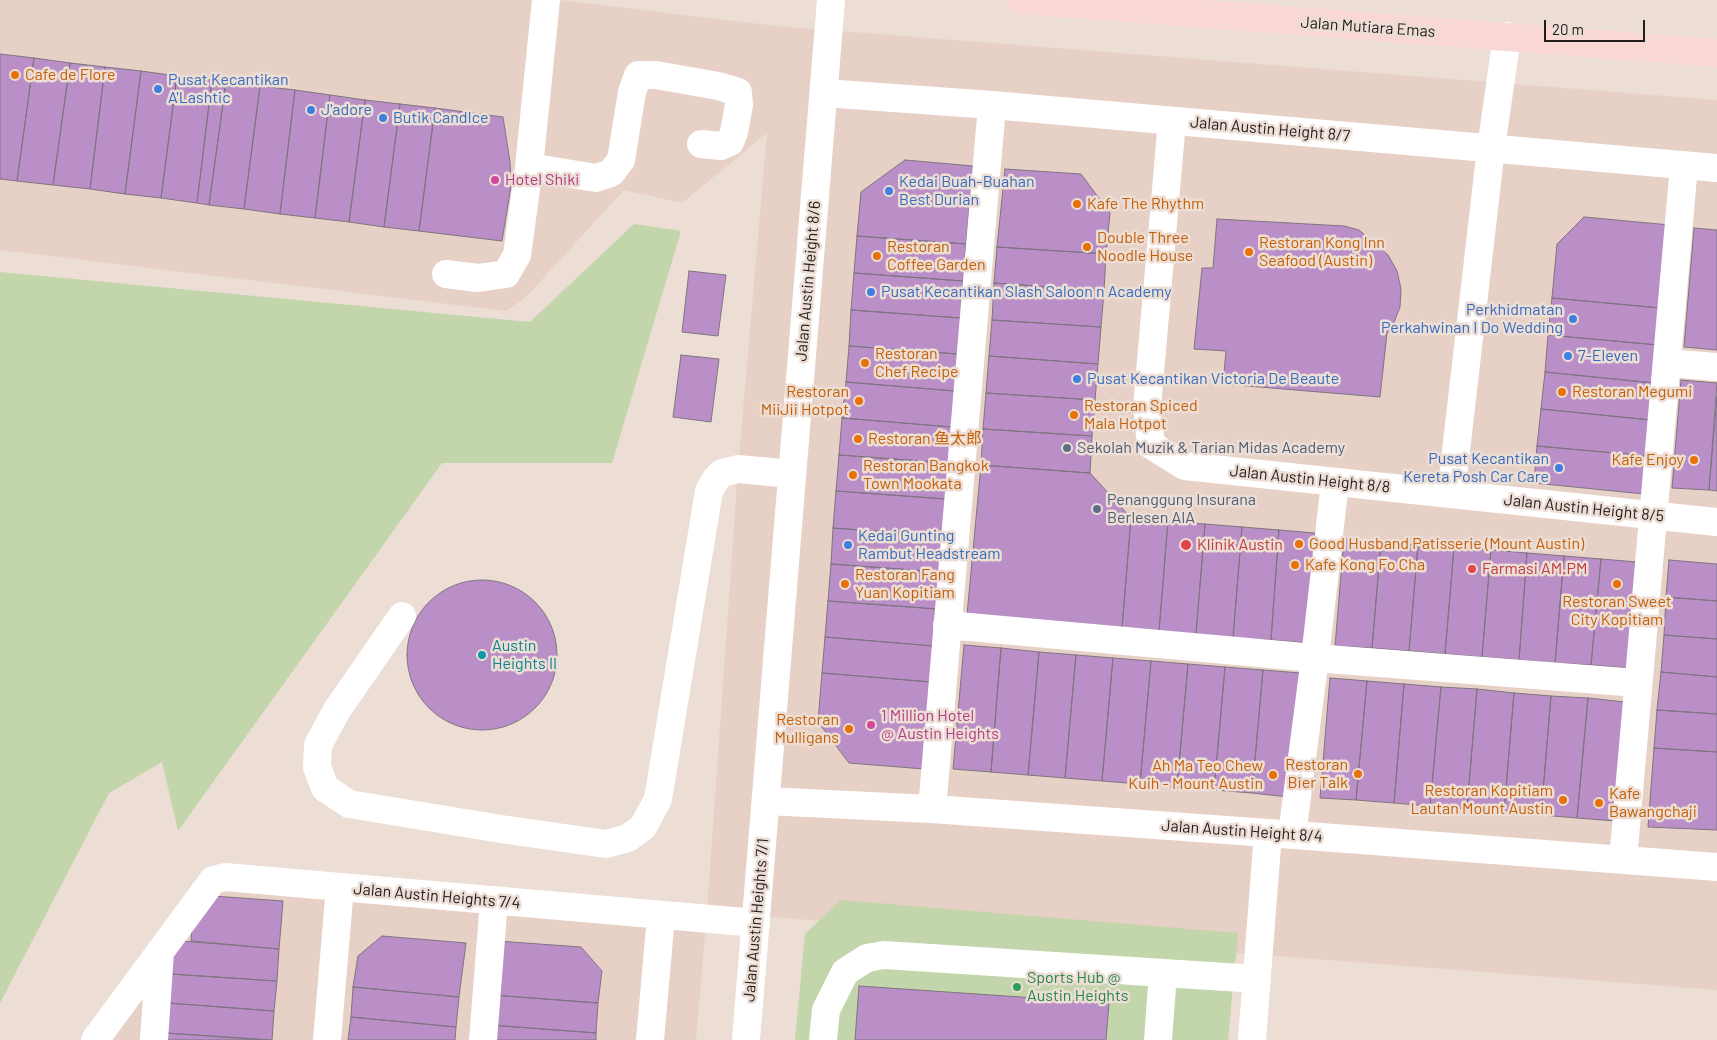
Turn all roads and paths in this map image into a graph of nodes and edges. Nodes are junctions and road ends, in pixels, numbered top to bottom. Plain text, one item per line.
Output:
1 (546, 0) edge
2 (831, 0) edge
3 (1020, 0) edge
4 (1507, 36) junction
5 (1717, 53) edge
6 (824, 93) junction
7 (992, 105) junction
8 (1172, 121) junction
9 (701, 144) dead end
10 (1491, 148) junction
11 (1684, 165) junction
12 (529, 167) junction
13 (1717, 168) edge
14 (446, 274) dead end
15 (1667, 363) junction
16 (1717, 368) edge
17 (792, 474) junction
18 (1335, 482) junction
19 (1451, 494) junction
20 (1654, 516) junction
21 (1717, 522) edge
22 (402, 616) dead end
23 (947, 625) junction
24 (1316, 658) junction
25 (1638, 683) junction
26 (766, 801) junction
27 (932, 809) junction
28 (1280, 834) junction
29 (1623, 860) junction
30 (1717, 867) edge
31 (340, 887) junction
32 (494, 901) junction
33 (661, 916) junction
34 (756, 923) junction
35 (160, 952) junction
36 (1163, 973) junction
37 (1257, 979) junction
38 (95, 1040) edge
39 (154, 1040) edge
40 (327, 1040) edge
41 (483, 1040) edge
42 (650, 1040) edge
43 (746, 1040) edge
44 (823, 1040) edge
45 (1158, 1040) edge
46 (1252, 1040) edge

1 - 12 street
2 - 6 street, Jalan Austin Height 8/6
3 - 4 main road, Jalan Mutiara Emas
4 - 5 main road, Jalan Mutiara Emas
4 - 10 street
6 - 7 street, Jalan Austin Height 8/7
6 - 17 street, Jalan Austin Height 8/6
7 - 8 street, Jalan Austin Height 8/7
7 - 23 street
8 - 10 street, Jalan Austin Height 8/7
8 - 18 street, Jalan Austin Height 8/8
9 - 12 street
10 - 11 street, Jalan Austin Height 8/7
10 - 19 street
11 - 13 street, Jalan Austin Height 8/7
11 - 15 street
12 - 14 street
15 - 16 street
15 - 20 street
17 - 22 street
17 - 26 street, Jalan Austin Height 8/6
18 - 19 street, Jalan Austin Height 8/8
18 - 24 street
19 - 20 street, Jalan Austin Height 8/5
20 - 21 street, Jalan Austin Height 8/5
20 - 25 street
23 - 24 street
23 - 27 street
24 - 25 street
24 - 28 street
25 - 29 street
26 - 27 street, Jalan Austin Height 8/4
26 - 34 street, Jalan Austin Heights 7/1
27 - 28 street, Jalan Austin Height 8/4
28 - 29 street, Jalan Austin Height 8/4
28 - 37 street
29 - 30 street, Jalan Austin Height 8/4
31 - 32 street, Jalan Austin Heights 7/4
31 - 35 street, Jalan Austin Heights 7/4
31 - 40 street
32 - 33 street, Jalan Austin Heights 7/4
32 - 41 street
33 - 34 street, Jalan Austin Heights 7/4
33 - 42 street
34 - 43 street, Jalan Austin Heights 7/1
35 - 38 street
35 - 39 street
36 - 37 street
36 - 44 street
36 - 45 street
37 - 46 street

